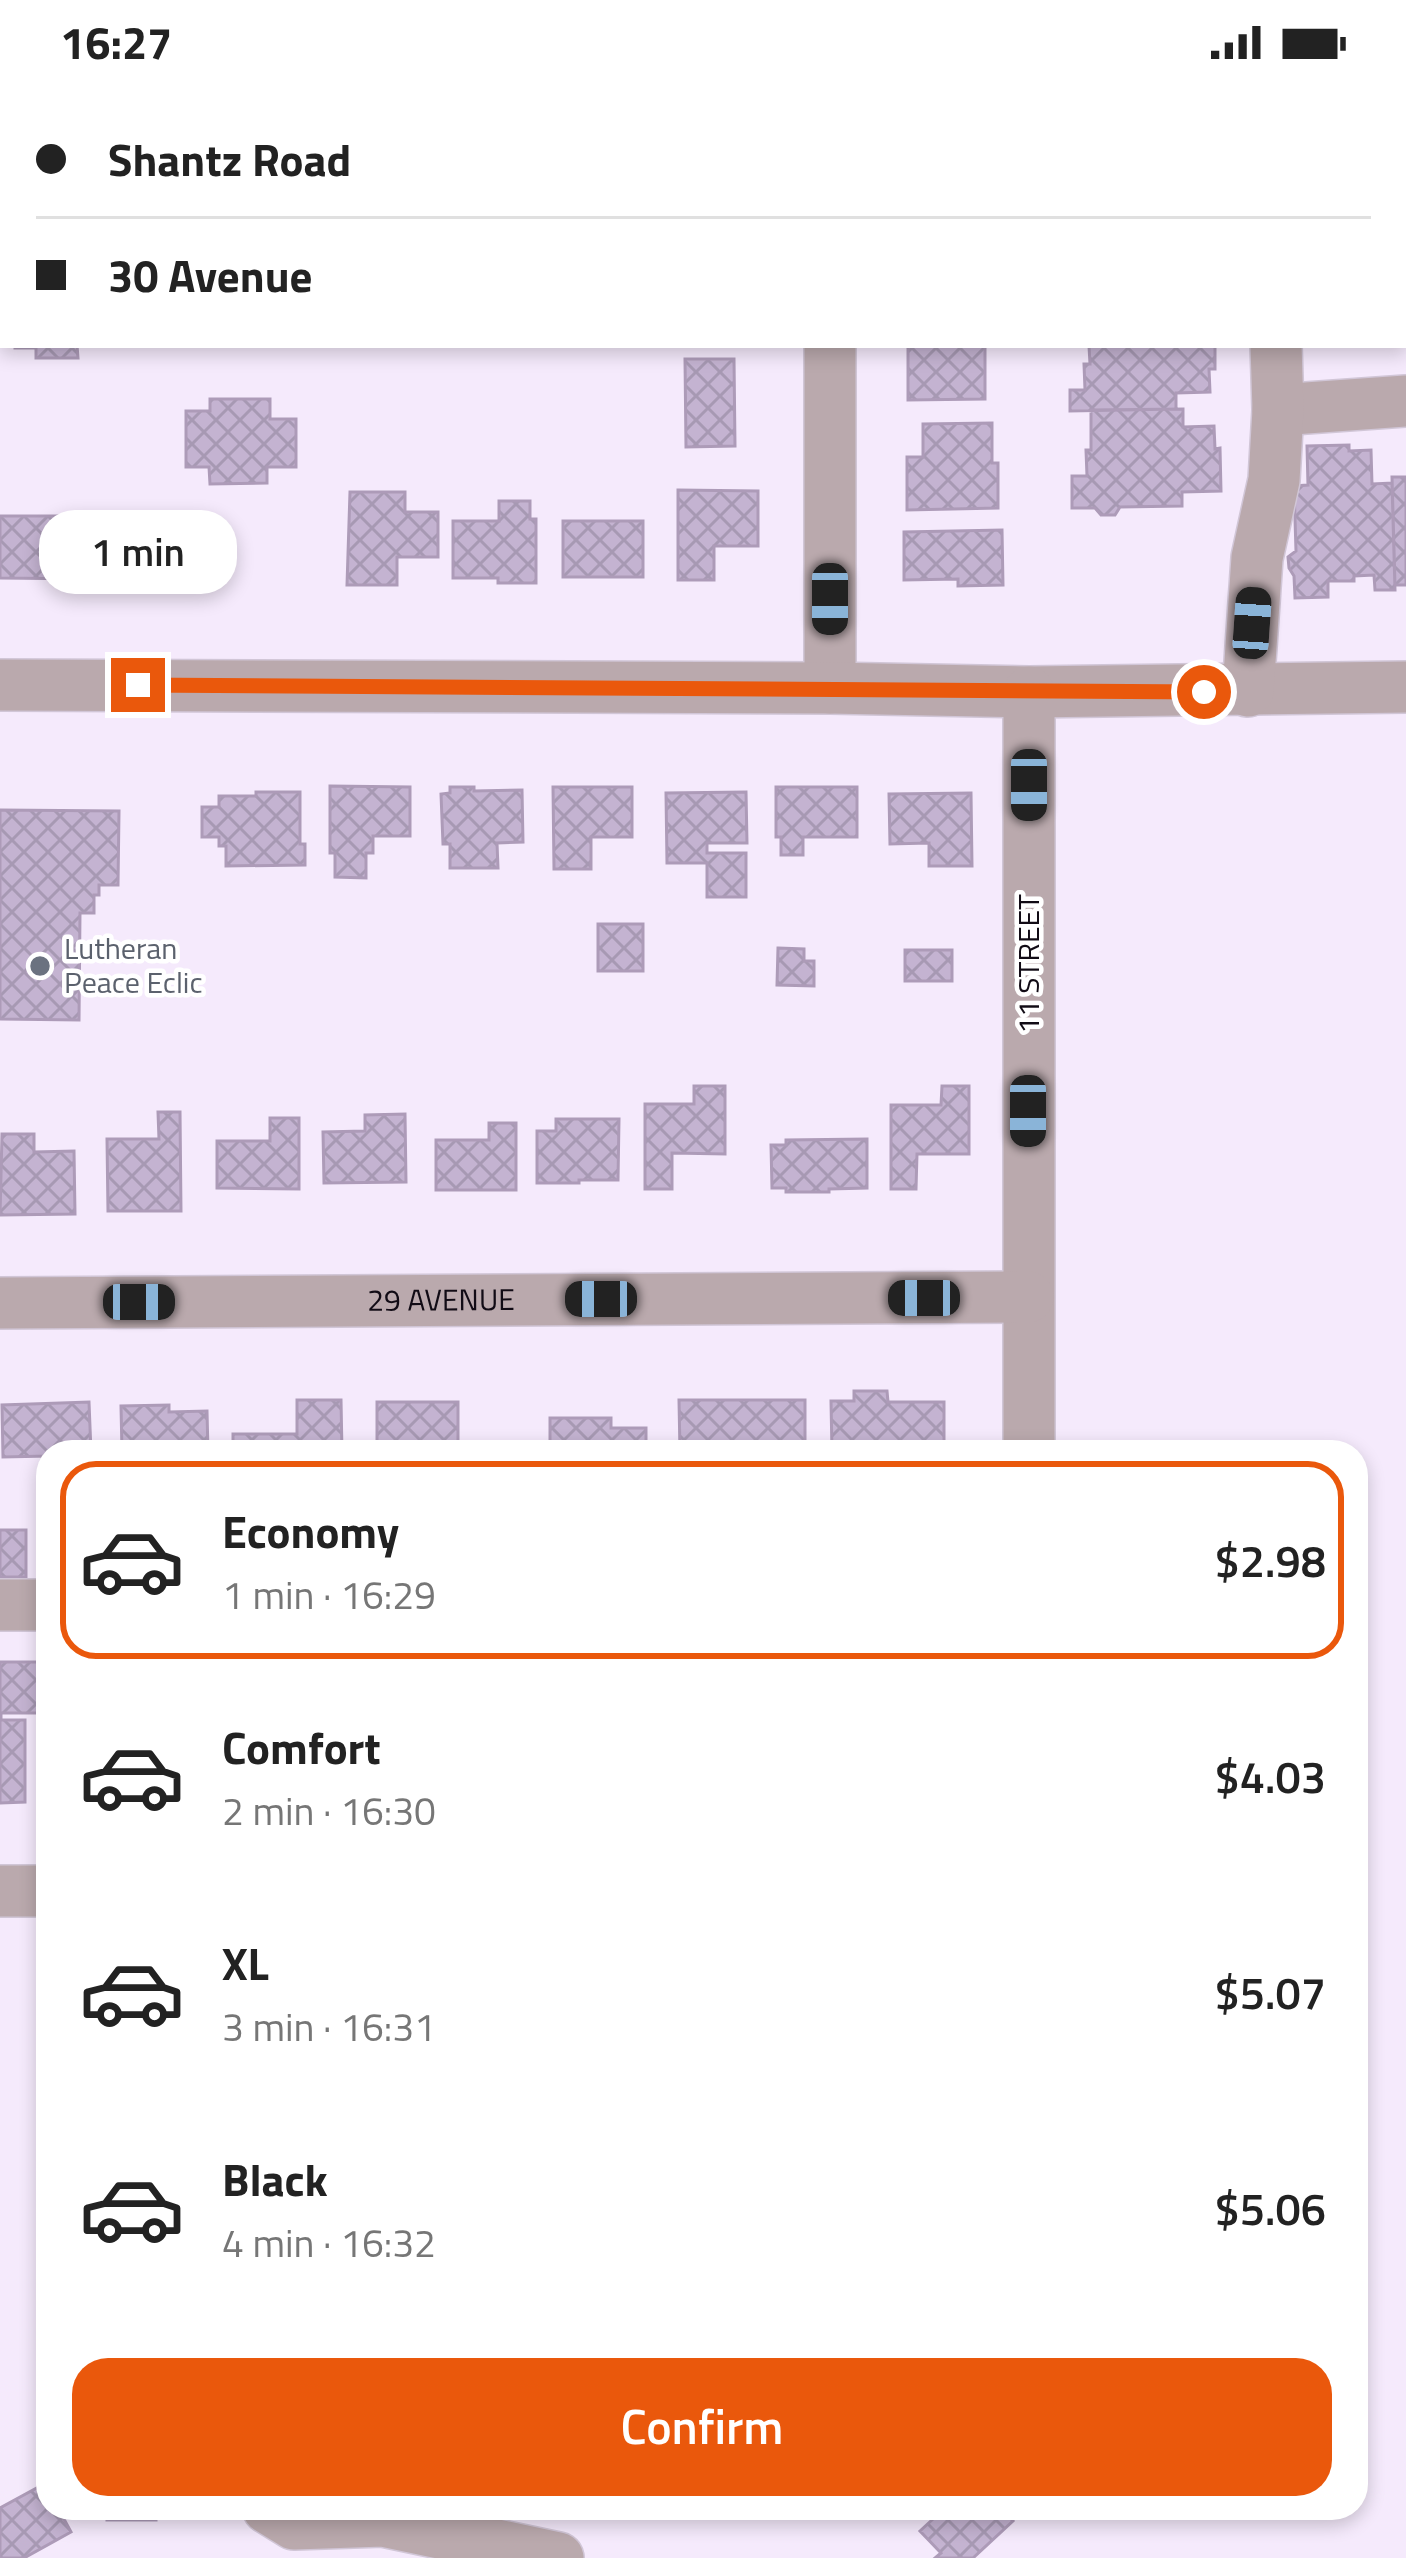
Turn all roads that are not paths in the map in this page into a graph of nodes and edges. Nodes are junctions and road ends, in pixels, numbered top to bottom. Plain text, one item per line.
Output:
1 (830, 348) edge
2 (1276, 348) edge
3 (1406, 401) edge
4 (1278, 410) junction
5 (0, 685) edge
6 (1406, 687) edge
7 (830, 688) junction
8 (1248, 691) junction
9 (1029, 692) junction
10 (1028, 1297) junction
11 (0, 1303) edge
12 (1029, 1440) edge
13 (36, 1604) edge
14 (0, 1605) edge
15 (0, 1891) edge
16 (36, 1891) edge
17 (288, 2520) edge
18 (558, 2558) edge

1 - 7 street
2 - 4 street
3 - 4 street
4 - 8 street
5 - 7 street
6 - 8 street
7 - 9 street
8 - 9 street
9 - 10 street, 11 STREET
10 - 11 street, 29 AVENUE
10 - 12 street, 11 STREET
13 - 14 street
15 - 16 street
17 - 18 street

